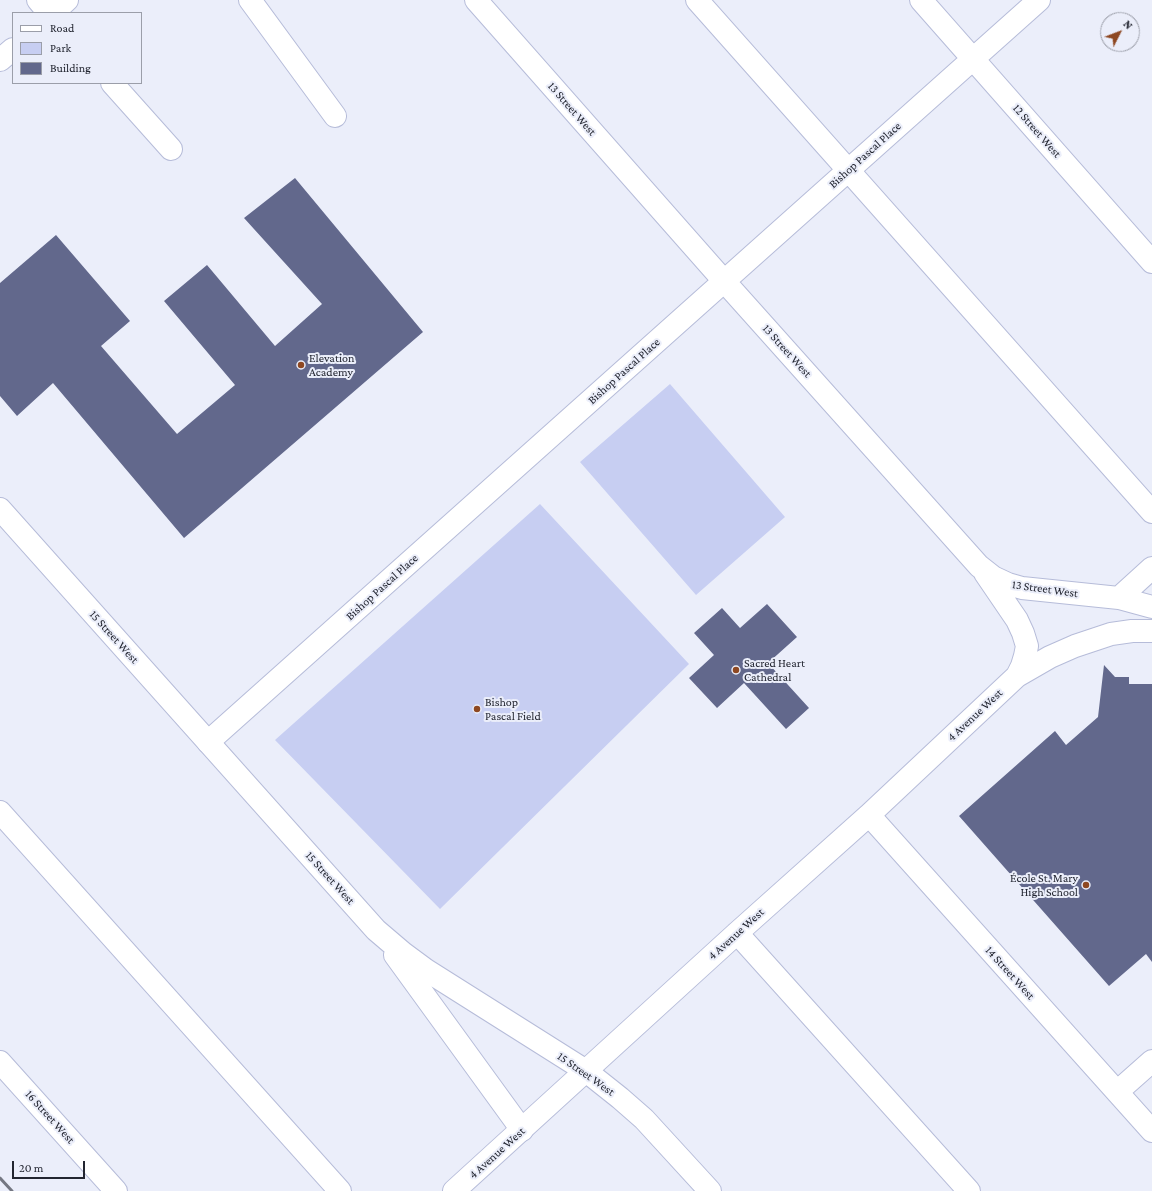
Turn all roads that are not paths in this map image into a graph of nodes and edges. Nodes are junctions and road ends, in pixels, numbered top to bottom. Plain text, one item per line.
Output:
1 (38, 0) edge
2 (67, 0) edge
3 (250, 0) edge
4 (476, 0) edge
5 (697, 0) edge
6 (921, 0) edge
7 (1039, 0) edge
8 (48, 12) edge
9 (54, 12) edge
10 (12, 50) edge
11 (973, 59) junction
12 (0, 60) edge
13 (113, 84) edge
14 (335, 116) dead end
15 (171, 149) dead end
16 (849, 170) junction
17 (1152, 262) edge
18 (724, 281) junction
19 (0, 509) edge
20 (1152, 512) edge
21 (979, 566) junction
22 (1152, 568) edge
23 (1119, 598) junction
24 (1152, 607) edge
25 (1152, 631) edge
26 (1016, 676) junction
27 (208, 742) junction
28 (0, 812) edge
29 (869, 815) junction
30 (376, 930) junction
31 (737, 933) junction
32 (1152, 1061) edge
33 (0, 1062) edge
34 (586, 1071) junction
35 (1117, 1092) junction
36 (522, 1130) junction
37 (1152, 1131) edge
38 (116, 1191) edge
39 (340, 1191) edge
40 (454, 1191) edge
41 (710, 1191) edge
42 (969, 1191) edge

1 - 8 street
2 - 9 street
3 - 14 street
4 - 18 street, 13 Street West
5 - 16 street
6 - 11 street, 12 Street West
7 - 11 street, Bishop Pascal Place
10 - 12 street
11 - 16 street, Bishop Pascal Place
11 - 17 street, 12 Street West
13 - 15 street
16 - 18 street, Bishop Pascal Place
16 - 20 street
18 - 21 street, 13 Street West
18 - 27 street, Bishop Pascal Place
19 - 27 street, 15 Street West
21 - 23 street, 13 Street West
21 - 26 street, 4 Avenue West
22 - 23 street
23 - 24 street, 13 Street West
25 - 26 street, 4 Avenue West
26 - 29 street, 4 Avenue West
27 - 30 street, 15 Street West
28 - 39 street
29 - 31 street, 4 Avenue West
29 - 35 street, 14 Street West
30 - 34 street, 15 Street West
30 - 36 street
31 - 34 street, 4 Avenue West
31 - 42 street
32 - 35 street
33 - 38 street, 16 Street West
34 - 36 street, 4 Avenue West
34 - 41 street, 15 Street West
35 - 37 street, 14 Street West
36 - 40 street, 4 Avenue West

